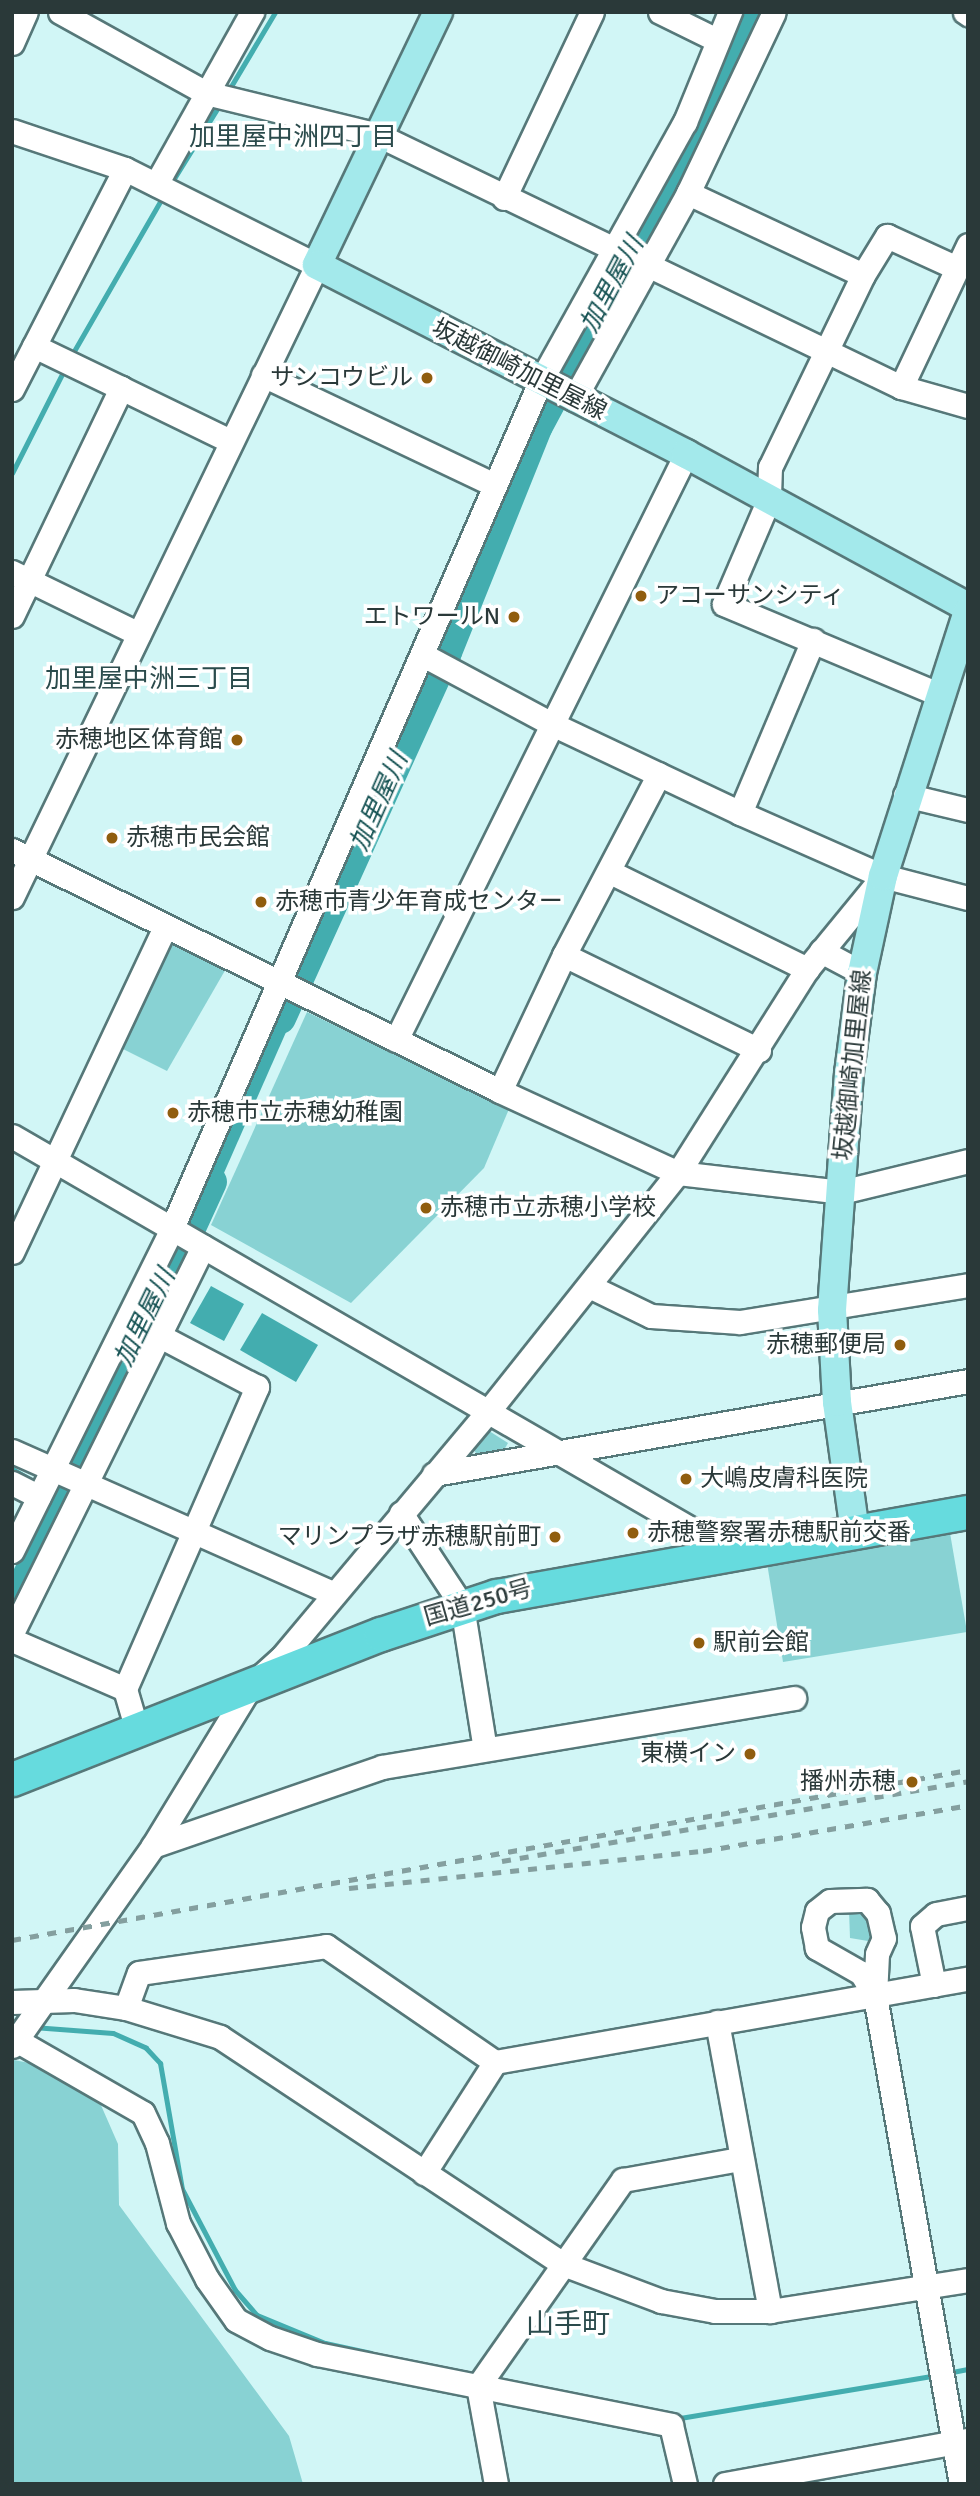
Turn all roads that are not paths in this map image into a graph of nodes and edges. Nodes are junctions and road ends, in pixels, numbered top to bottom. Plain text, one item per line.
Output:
1 (26, 12) edge
2 (60, 12) edge
3 (253, 12) edge
4 (438, 12) edge
5 (592, 12) edge
6 (660, 12) edge
7 (730, 12) edge
8 (774, 12) edge
9 (717, 40) junction
10 (12, 43) edge
11 (206, 93) junction
12 (12, 131) edge
13 (378, 135) junction
14 (125, 169) junction
15 (156, 184) junction
16 (688, 193) junction
17 (505, 198) junction
18 (968, 245) edge
19 (613, 249) junction
20 (317, 265) junction
21 (647, 267) junction
22 (957, 268) junction
23 (863, 275) junction
24 (34, 346) junction
25 (827, 351) junction
26 (263, 375) junction
27 (540, 382) junction
28 (901, 387) junction
29 (121, 388) junction
30 (12, 389) edge
31 (574, 399) junction
32 (968, 406) edge
33 (230, 441) junction
34 (686, 454) junction
35 (493, 484) junction
36 (769, 499) junction
37 (20, 575) edge
38 (968, 607) edge
39 (968, 612) edge
40 (12, 617) edge
41 (139, 634) junction
42 (813, 640) junction
43 (425, 656) junction
44 (938, 694) junction
45 (550, 723) junction
46 (659, 774) junction
47 (905, 795) junction
48 (968, 810) edge
49 (740, 813) junction
50 (21, 855) edge
51 (610, 872) junction
52 (883, 876) junction
53 (12, 897) edge
54 (968, 898) edge
55 (165, 927) junction
56 (821, 951) junction
57 (564, 956) junction
58 (807, 969) junction
59 (862, 973) junction
60 (279, 982) junction
61 (396, 1040) junction
62 (759, 1050) junction
63 (500, 1091) junction
64 (12, 1136) edge
65 (57, 1161) junction
66 (968, 1161) edge
67 (678, 1173) junction
68 (841, 1192) junction
69 (188, 1238) junction
70 (12, 1252) edge
71 (968, 1285) edge
72 (589, 1286) junction
73 (832, 1310) junction
74 (160, 1336) junction
75 (968, 1381) edge
76 (837, 1402) junction
77 (490, 1409) junction
78 (12, 1451) edge
79 (564, 1452) junction
80 (434, 1474) junction
81 (47, 1482) junction
82 (12, 1483) edge
83 (83, 1485) junction
84 (968, 1512) edge
85 (401, 1513) junction
86 (193, 1532) junction
87 (855, 1532) junction
88 (12, 1551) edge
89 (729, 1551) junction
90 (332, 1593) junction
91 (462, 1606) junction
92 (12, 1633) edge
93 (12, 1640) edge
94 (252, 1684) junction
95 (125, 1689) junction
96 (794, 1698) dead end
97 (137, 1730) junction
98 (485, 1749) junction
99 (12, 1779) edge
100 (153, 1846) junction
101 (968, 1908) edge
102 (968, 1979) edge
103 (934, 1985) junction
104 (875, 1996) junction
105 (44, 1999) junction
106 (12, 2002) edge
107 (127, 2008) junction
108 (717, 2022) junction
109 (14, 2043) edge
110 (495, 2062) junction
111 (740, 2159) junction
112 (424, 2173) junction
113 (563, 2264) junction
114 (968, 2280) edge
115 (928, 2287) junction
116 (770, 2311) junction
117 (478, 2386) junction
118 (961, 2441) edge
119 (496, 2484) edge
120 (685, 2484) edge
121 (725, 2484) edge
122 (961, 2484) edge

1 - 10 street
2 - 11 street
3 - 11 street
4 - 13 main road
5 - 17 street
6 - 9 street
7 - 9 street
8 - 16 street
9 - 19 street
11 - 13 street
11 - 15 street
12 - 14 street
13 - 17 street
13 - 20 main road
14 - 15 street
14 - 24 street
15 - 20 street
16 - 21 street
16 - 23 street
17 - 19 street
18 - 22 street
19 - 21 street
19 - 27 street
20 - 26 street
20 - 27 main road, 坂越御崎加里屋線
21 - 25 street
21 - 31 street
22 - 23 street
22 - 28 street
23 - 25 street
24 - 29 street
24 - 30 street
25 - 28 street
25 - 36 street
26 - 33 street
26 - 35 street
27 - 31 main road, 坂越御崎加里屋線
27 - 35 street
28 - 32 street
29 - 33 street
29 - 37 street
31 - 34 main road, 坂越御崎加里屋線
33 - 41 street
34 - 36 main road, 坂越御崎加里屋線
34 - 45 street
35 - 43 street
36 - 38 main road, 坂越御崎加里屋線
36 - 42 street
37 - 40 street
37 - 41 street
39 - 44 main road, 坂越御崎加里屋線
41 - 50 street
42 - 44 street
42 - 49 street
43 - 45 street
43 - 60 street
44 - 47 main road, 坂越御崎加里屋線
45 - 46 street
45 - 61 street
46 - 49 street
46 - 51 street
47 - 48 street
47 - 52 main road, 坂越御崎加里屋線
49 - 52 street
50 - 53 street
50 - 55 street
51 - 57 street
51 - 58 street
52 - 54 street
52 - 56 street
52 - 59 main road, 坂越御崎加里屋線
55 - 60 street
55 - 65 street
56 - 58 street
56 - 59 street
57 - 62 street
57 - 63 street
58 - 62 street
59 - 68 main road, 坂越御崎加里屋線
60 - 61 street
60 - 69 street
61 - 63 street
62 - 67 street
63 - 67 street
64 - 65 street
65 - 69 street
65 - 70 street
66 - 68 street
67 - 68 street
67 - 72 street
68 - 73 main road, 坂越御崎加里屋線
69 - 74 street
69 - 77 street
69 - 81 street
71 - 73 street
72 - 73 street
72 - 77 street
73 - 76 main road, 坂越御崎加里屋線
74 - 83 street
74 - 86 street
75 - 76 street
76 - 79 street
76 - 87 main road, 坂越御崎加里屋線
77 - 79 street
77 - 80 street
78 - 81 street
79 - 80 street
79 - 89 street
80 - 85 street
81 - 82 street
81 - 83 street
81 - 88 street
83 - 86 street
83 - 92 street
84 - 87 highway, 国道250号
85 - 90 street
85 - 91 street
86 - 90 street
86 - 95 street
87 - 89 highway, 国道250号
89 - 91 highway, 国道250号
90 - 94 street
91 - 94 highway, 国道250号
91 - 98 street
93 - 95 street
94 - 97 highway, 国道250号
94 - 100 street
95 - 97 street
96 - 98 street
97 - 99 highway, 国道250号
98 - 100 street
100 - 105 street
101 - 103 street
102 - 103 street
103 - 104 street
104 - 108 street
104 - 115 street
105 - 106 street
105 - 107 street
105 - 109 street
107 - 110 street
107 - 112 street
108 - 110 street
108 - 111 street
109 - 117 street
110 - 112 street
111 - 113 street
111 - 116 street
112 - 113 street
113 - 116 street
113 - 117 street
114 - 115 street
115 - 116 street
115 - 118 street
117 - 119 street
117 - 120 street
118 - 121 street
118 - 122 street

